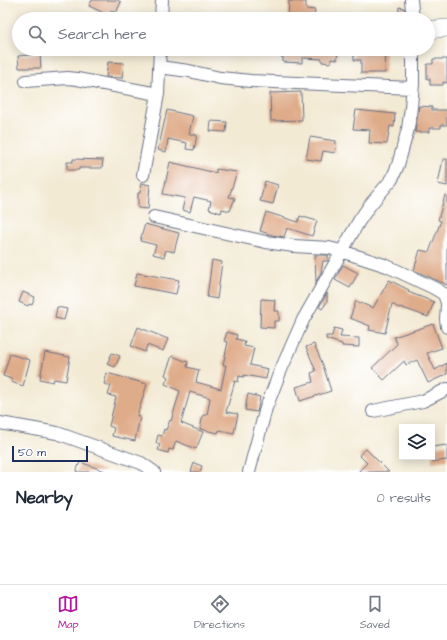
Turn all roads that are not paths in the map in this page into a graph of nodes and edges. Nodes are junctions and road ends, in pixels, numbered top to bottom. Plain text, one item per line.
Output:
1 (162, 0) edge
2 (411, 0) edge
3 (161, 12) edge
4 (412, 12) edge
5 (447, 28) edge
6 (435, 29) edge
7 (160, 56) edge
8 (413, 56) edge
9 (159, 67) junction
10 (26, 81) dead end
11 (412, 88) junction
12 (158, 94) junction
13 (143, 175) dead end
14 (154, 217) dead end
15 (342, 251) junction
16 (447, 303) edge
17 (447, 306) edge
18 (447, 327) edge
19 (447, 389) edge
20 (372, 411) dead end
21 (0, 423) edge
22 (154, 472) edge
23 (249, 472) edge

1 - 3 street
2 - 4 street
5 - 6 street
7 - 9 street
8 - 11 street
9 - 11 street
9 - 12 street
10 - 12 street
11 - 15 street
12 - 13 street
14 - 15 street
15 - 16 street
15 - 23 street
17 - 18 street
19 - 20 street
21 - 22 street

